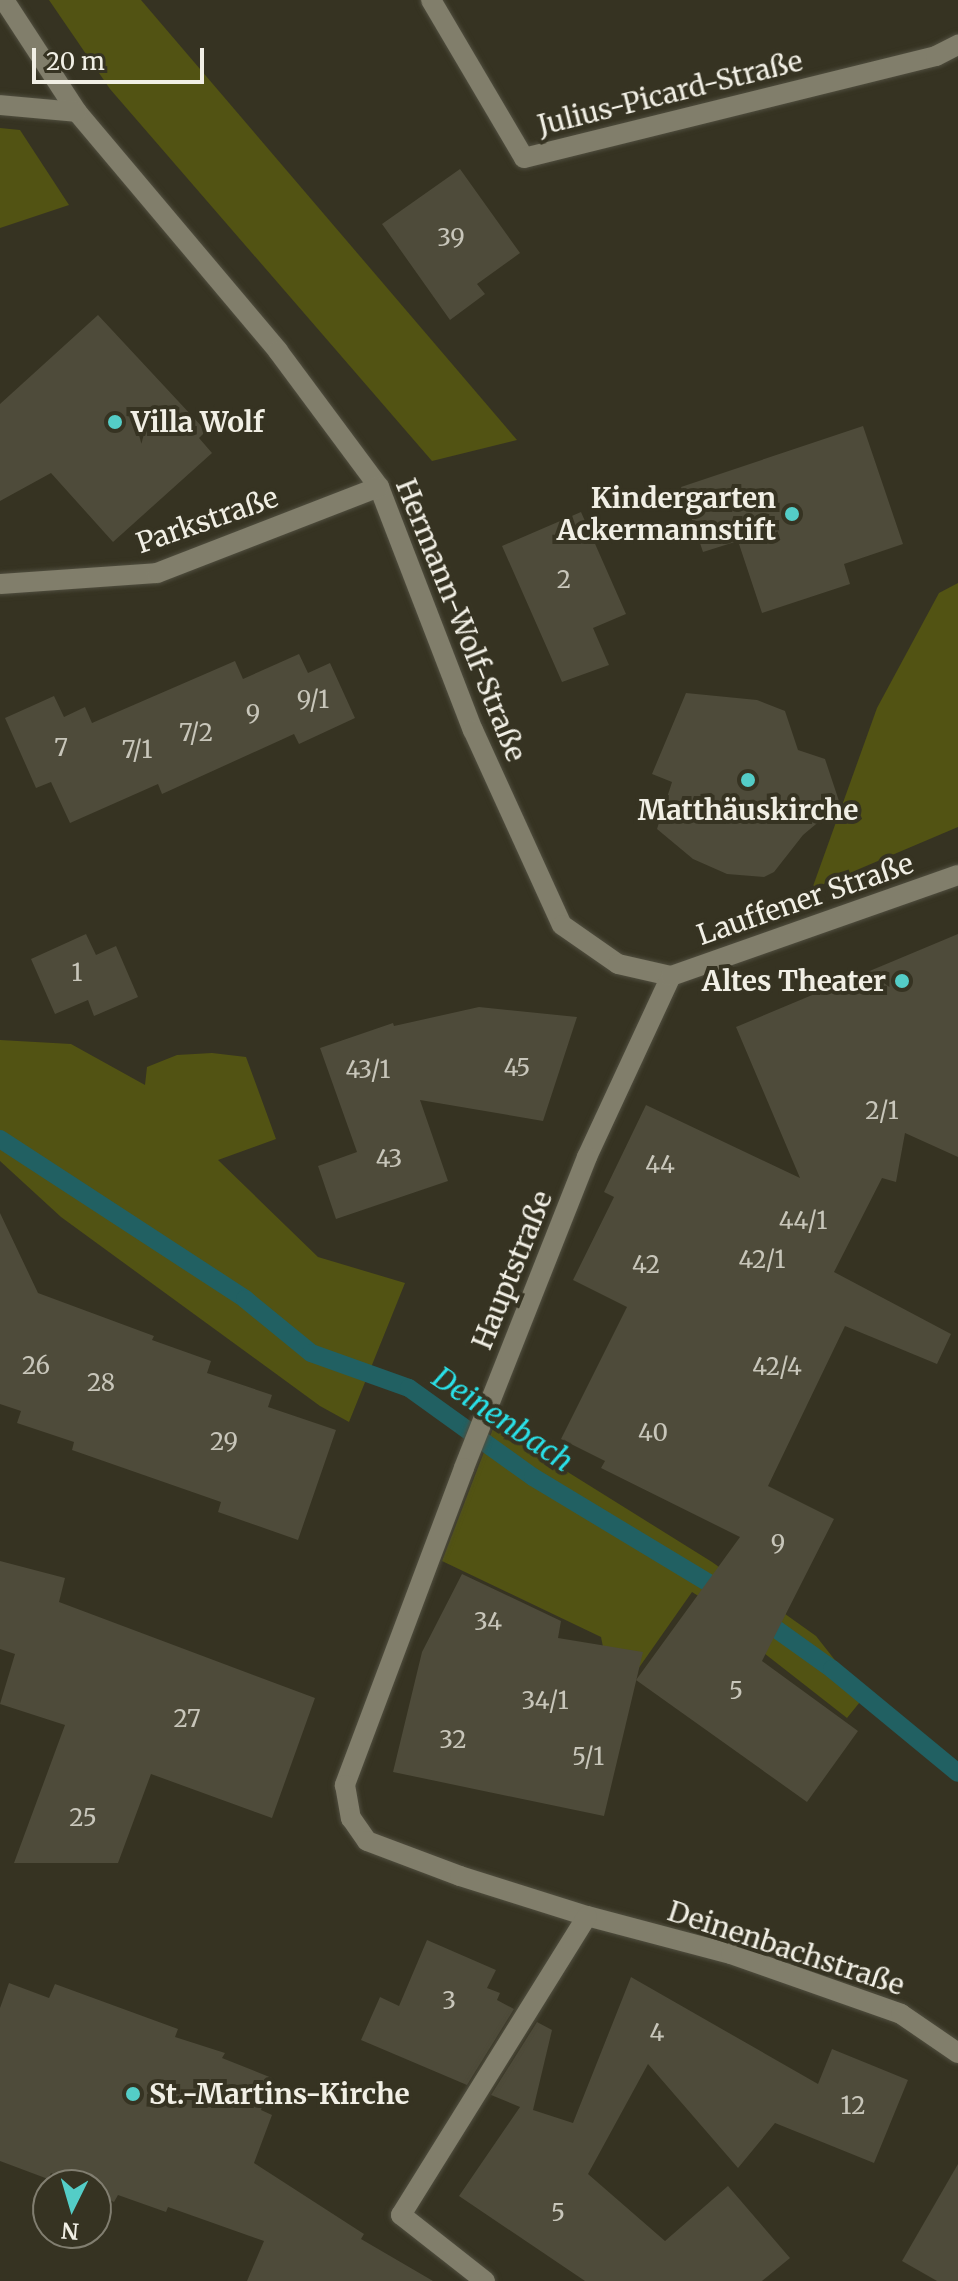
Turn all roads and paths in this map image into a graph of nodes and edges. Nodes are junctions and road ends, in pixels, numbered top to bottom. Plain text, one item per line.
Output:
1 (4, 0) edge
2 (431, 0) edge
3 (958, 45) edge
4 (0, 105) edge
5 (77, 112) junction
6 (379, 487) junction
7 (0, 584) edge
8 (958, 875) edge
9 (671, 976) junction
10 (351, 1818) joint
11 (587, 1916) junction
12 (958, 2053) edge
13 (485, 2281) edge

1 - 5 street, Hermann-Wolf-Straße
2 - 3 street, Julius-Picard-Straße
4 - 5 street
5 - 6 street, Hermann-Wolf-Straße
6 - 7 street, Parkstraße
6 - 9 street, Hermann-Wolf-Straße
8 - 9 street, Lauffener Straße
9 - 10 street, Hauptstraße
10 - 11 street, Deinenbachstraße
11 - 12 street, Deinenbachstraße
11 - 13 street

